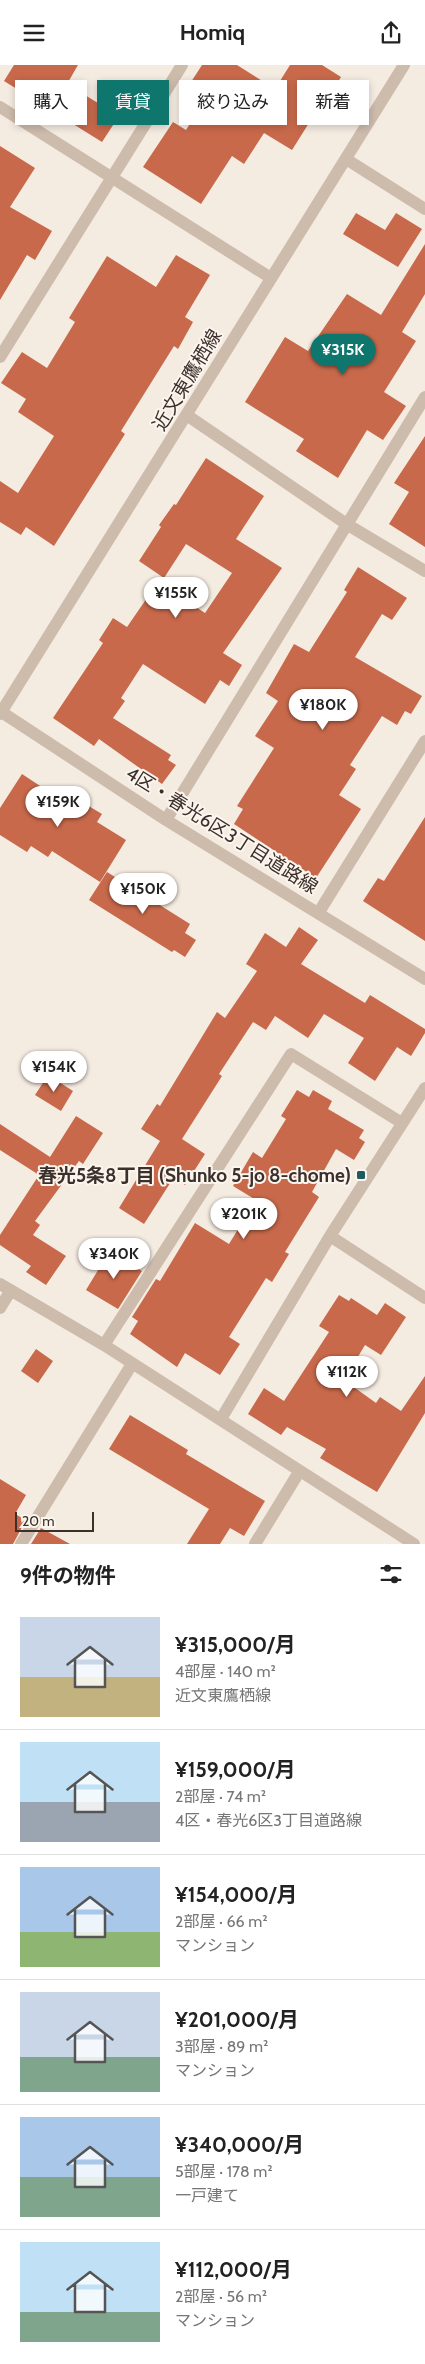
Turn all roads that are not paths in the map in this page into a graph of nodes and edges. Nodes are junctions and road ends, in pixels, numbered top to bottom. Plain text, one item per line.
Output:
1 (182, 65) edge
2 (404, 65) edge
3 (0, 107) edge
4 (346, 159) junction
5 (111, 178) junction
6 (425, 209) edge
7 (272, 277) junction
8 (0, 357) edge
9 (425, 397) edge
10 (188, 416) junction
11 (348, 525) junction
12 (425, 571) edge
13 (0, 712) edge
14 (425, 741) edge
15 (166, 820) junction
16 (319, 912) junction
17 (425, 979) edge
18 (425, 1088) edge
19 (402, 1123) junction
20 (330, 1236) junction
21 (5, 1287) edge
22 (425, 1298) edge
23 (0, 1308) edge
24 (104, 1345) junction
25 (132, 1364) junction
26 (221, 1419) junction
27 (299, 1471) junction
28 (20, 1544) edge
29 (255, 1544) edge
30 (414, 1544) edge

1 - 5 street
2 - 4 street, 近文東鷹栖線
3 - 5 street
4 - 6 street
4 - 7 street, 近文東鷹栖線
5 - 7 street
5 - 8 street
7 - 10 street, 近文東鷹栖線
9 - 11 street
10 - 11 street
10 - 13 street, 近文東鷹栖線
11 - 12 street
11 - 15 street
13 - 15 street, 4区・春光6区3丁目道路線
14 - 16 street
15 - 16 street, 4区・春光6区3丁目道路線
16 - 17 street, 4区・春光6区3丁目道路線
18 - 19 street
19 - 20 street
19 - 24 street
20 - 22 street
20 - 26 street
21 - 23 street
21 - 24 street
24 - 25 street
25 - 26 street
25 - 28 street
26 - 27 street
27 - 29 street
27 - 30 street

